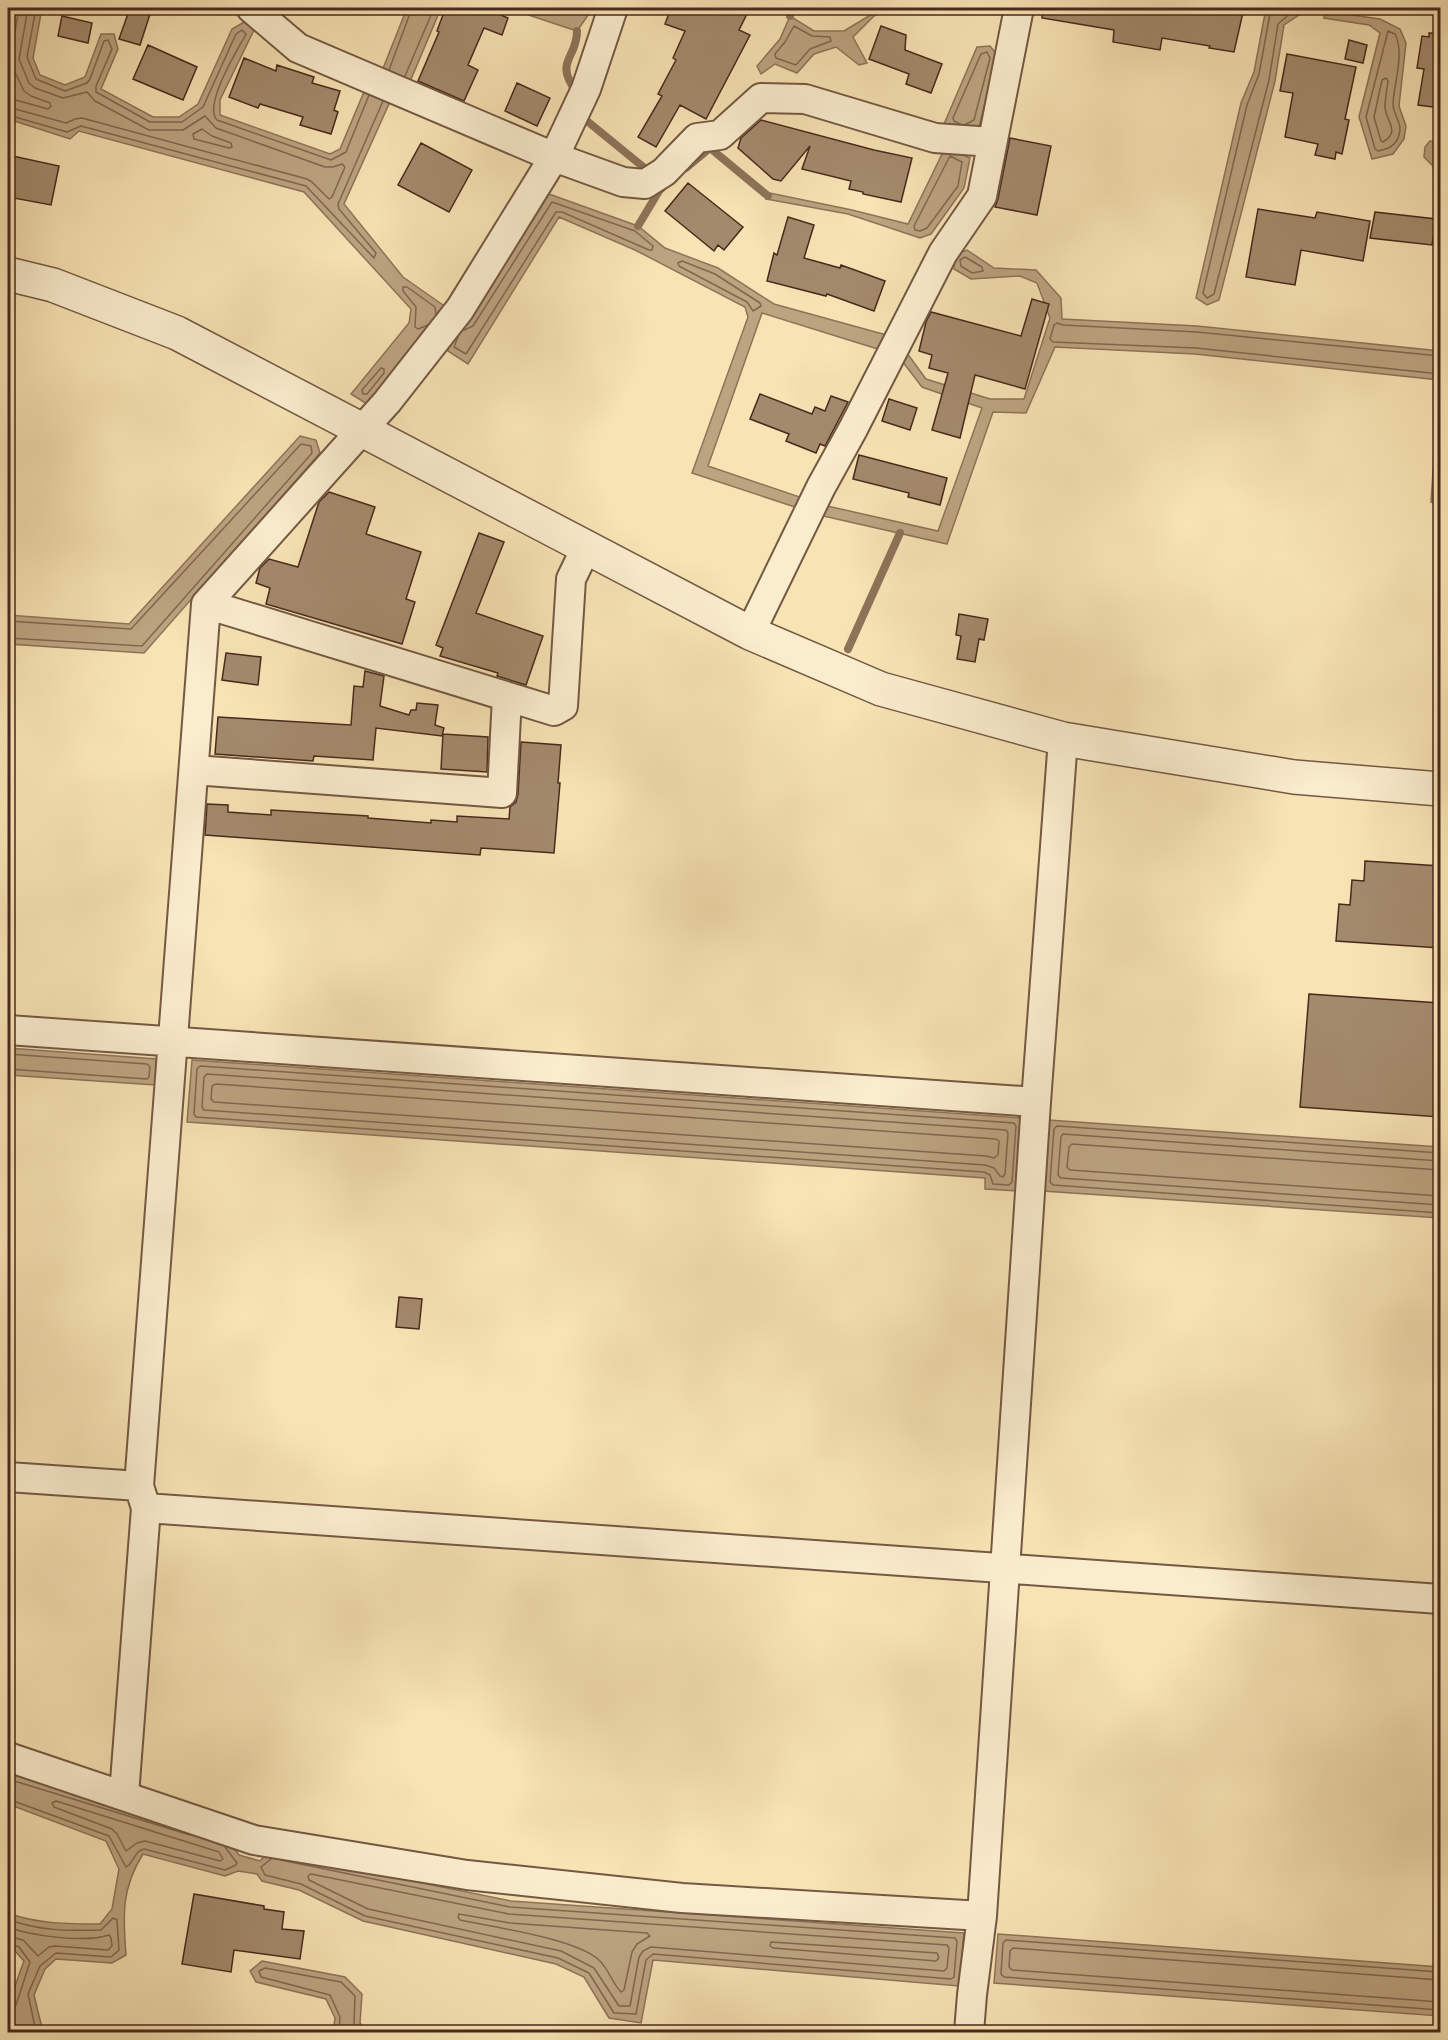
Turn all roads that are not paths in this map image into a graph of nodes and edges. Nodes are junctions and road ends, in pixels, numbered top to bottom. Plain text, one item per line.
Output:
1 (251, 8) edge
2 (613, 8) edge
3 (1019, 8) edge
4 (992, 142) junction
5 (554, 157) junction
6 (8, 274) edge
7 (363, 430) junction
8 (586, 548) junction
9 (206, 604) junction
10 (750, 633) junction
11 (507, 697) junction
12 (1063, 739) junction
13 (194, 770) junction
14 (1440, 789) edge
15 (8, 1030) edge
16 (173, 1042) junction
17 (1036, 1102) junction
18 (8, 1477) edge
19 (142, 1497) junction
20 (1005, 1568) junction
21 (1440, 1599) edge
22 (8, 1757) edge
23 (123, 1795) junction
24 (981, 1916) junction
25 (969, 2032) edge

1 - 5 street
2 - 5 street
3 - 4 street
4 - 5 street
4 - 10 street
5 - 7 street
6 - 7 street
7 - 8 street
7 - 9 street
8 - 10 street
8 - 11 street
9 - 11 street
9 - 13 street
10 - 12 street
11 - 13 street
12 - 14 street
12 - 17 street
13 - 16 street
15 - 16 street
16 - 17 street
16 - 19 street
17 - 20 street
18 - 19 street
19 - 20 street
19 - 23 street
20 - 21 street
20 - 24 street
22 - 23 street
23 - 24 street
24 - 25 street

